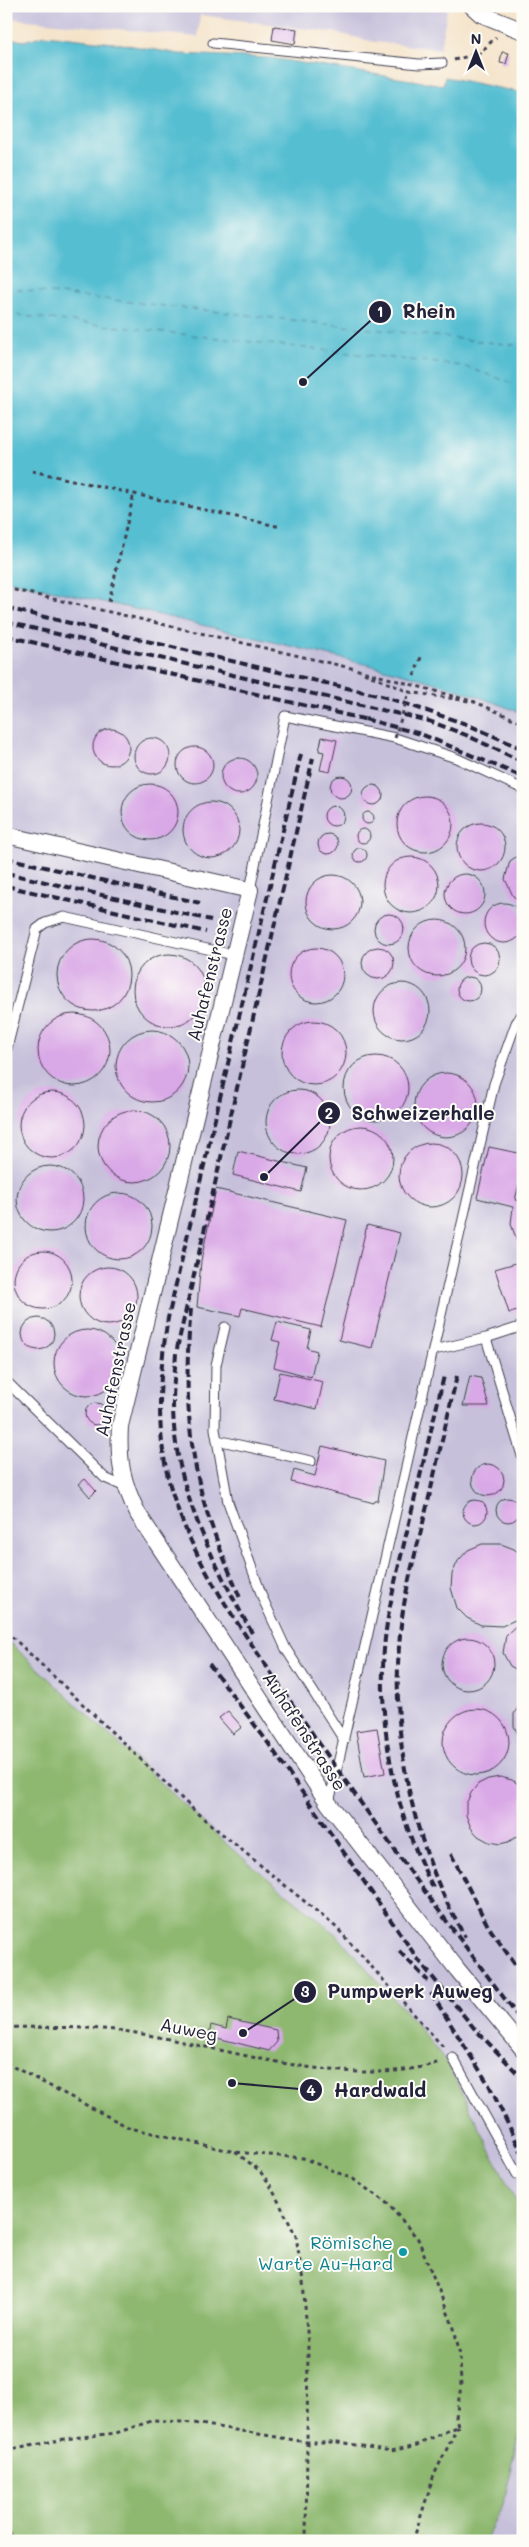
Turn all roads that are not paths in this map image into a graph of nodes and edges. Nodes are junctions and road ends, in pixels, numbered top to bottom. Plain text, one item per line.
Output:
1 (472, 6) edge
2 (515, 29) edge
3 (213, 43) dead end
4 (442, 63) road end
5 (523, 789) edge
6 (6, 835) edge
7 (250, 890) junction
8 (234, 955) junction
9 (523, 1013) edge
10 (6, 1052) edge
11 (523, 1326) edge
12 (225, 1327) dead end
13 (486, 1338) junction
14 (434, 1350) junction
15 (6, 1380) edge
16 (216, 1440) junction
17 (523, 1458) edge
18 (310, 1461) dead end
19 (125, 1487) junction
20 (344, 1740) junction
21 (329, 1804) junction
22 (523, 2049) edge
23 (453, 2058) road end
24 (523, 2171) edge

1 - 2 street
3 - 4 lane
5 - 7 lane
6 - 7 street, Auhafenstrasse
7 - 8 street, Auhafenstrasse
8 - 10 lane
8 - 19 street, Auhafenstrasse
9 - 14 lane
11 - 13 lane
12 - 16 lane
13 - 14 lane
13 - 17 lane
14 - 20 lane
15 - 19 lane
16 - 18 lane
16 - 20 lane
19 - 21 street, Auhafenstrasse
20 - 21 lane
21 - 22 street, Auhafenstrasse
23 - 24 lane

